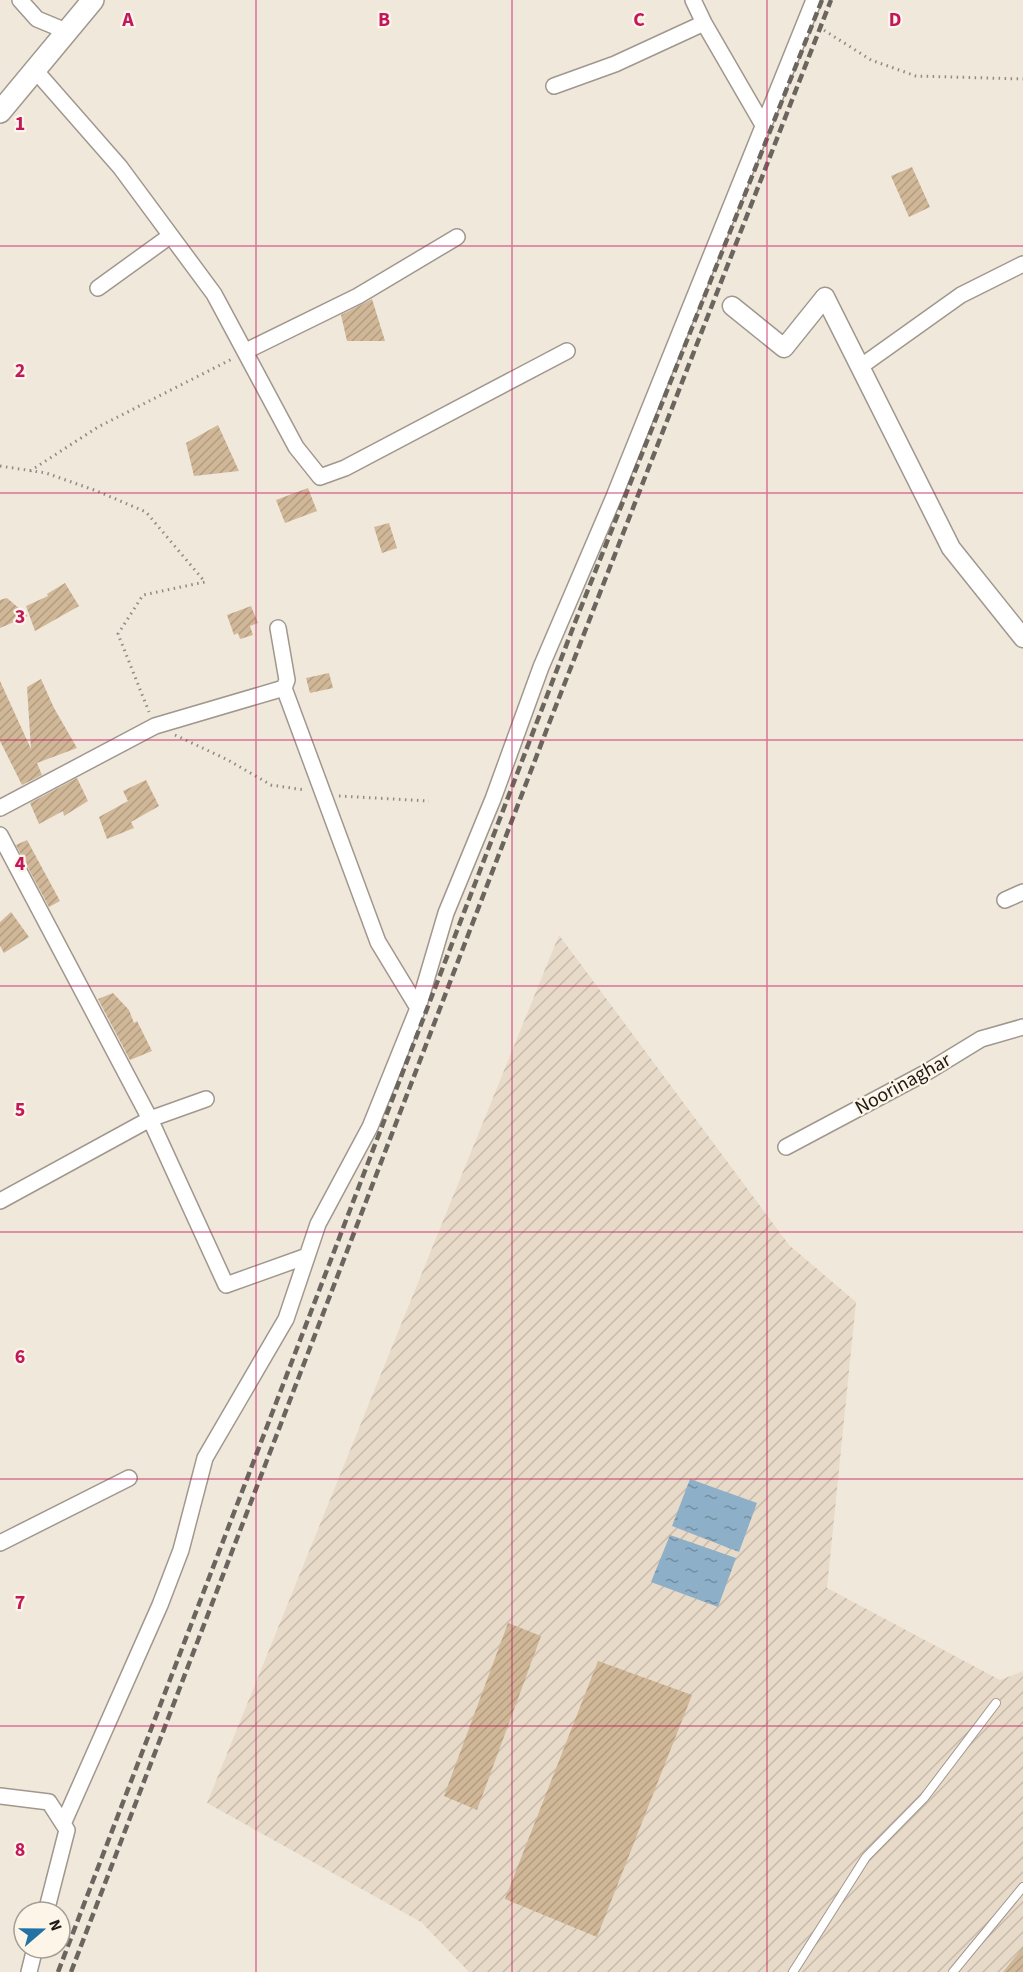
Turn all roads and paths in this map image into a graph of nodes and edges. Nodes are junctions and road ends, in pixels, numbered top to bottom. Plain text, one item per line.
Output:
1 (20, 0) edge
2 (93, 0) edge
3 (693, 0) edge
4 (814, 0) edge
5 (807, 19) junction
6 (704, 23) junction
7 (66, 31) junction
8 (35, 70) junction
9 (1023, 79) edge
10 (554, 86) dead end
11 (0, 112) edge
12 (763, 125) junction
13 (170, 236) junction
14 (457, 237) dead end
15 (1023, 264) edge
16 (98, 288) dead end
17 (732, 306) dead end
18 (246, 351) junction
19 (567, 351) dead end
20 (860, 367) junction
21 (0, 466) edge
22 (30, 471) junction
23 (278, 628) dead end
24 (1023, 638) edge
25 (284, 688) junction
26 (154, 726) junction
27 (325, 794) junction
28 (429, 801) dead end
29 (0, 808) edge
30 (0, 835) edge
31 (1023, 892) edge
32 (1005, 900) dead end
33 (418, 1008) junction
34 (1023, 1027) edge
35 (206, 1099) dead end
36 (150, 1119) junction
37 (786, 1147) dead end
38 (0, 1201) edge
39 (307, 1256) junction
40 (129, 1478) dead end
41 (0, 1543) edge
42 (996, 1703) dead end
43 (0, 1796) edge
44 (63, 1824) junction
45 (1023, 1887) edge
46 (48, 1900) edge
47 (793, 1972) edge
48 (953, 1972) edge

1 - 7 street
2 - 7 main road
3 - 6 street
4 - 5 street
5 - 9 path
5 - 12 street
6 - 10 street
6 - 12 street
7 - 8 main road
8 - 11 main road
8 - 13 street
12 - 33 street
13 - 16 street
13 - 18 street
14 - 18 street
15 - 20 street
17 - 20 street
18 - 19 street
18 - 22 path
20 - 24 street
21 - 22 path
22 - 26 path
23 - 25 street
25 - 26 street
25 - 27 street
26 - 27 path
26 - 29 street
27 - 28 path
27 - 33 street
30 - 36 street
31 - 32 street
33 - 39 street
34 - 37 street, Noorinaghar
35 - 36 street
36 - 38 street
36 - 39 street
39 - 44 street
40 - 41 street
42 - 47 lane
43 - 44 street
44 - 46 street
45 - 48 lane

